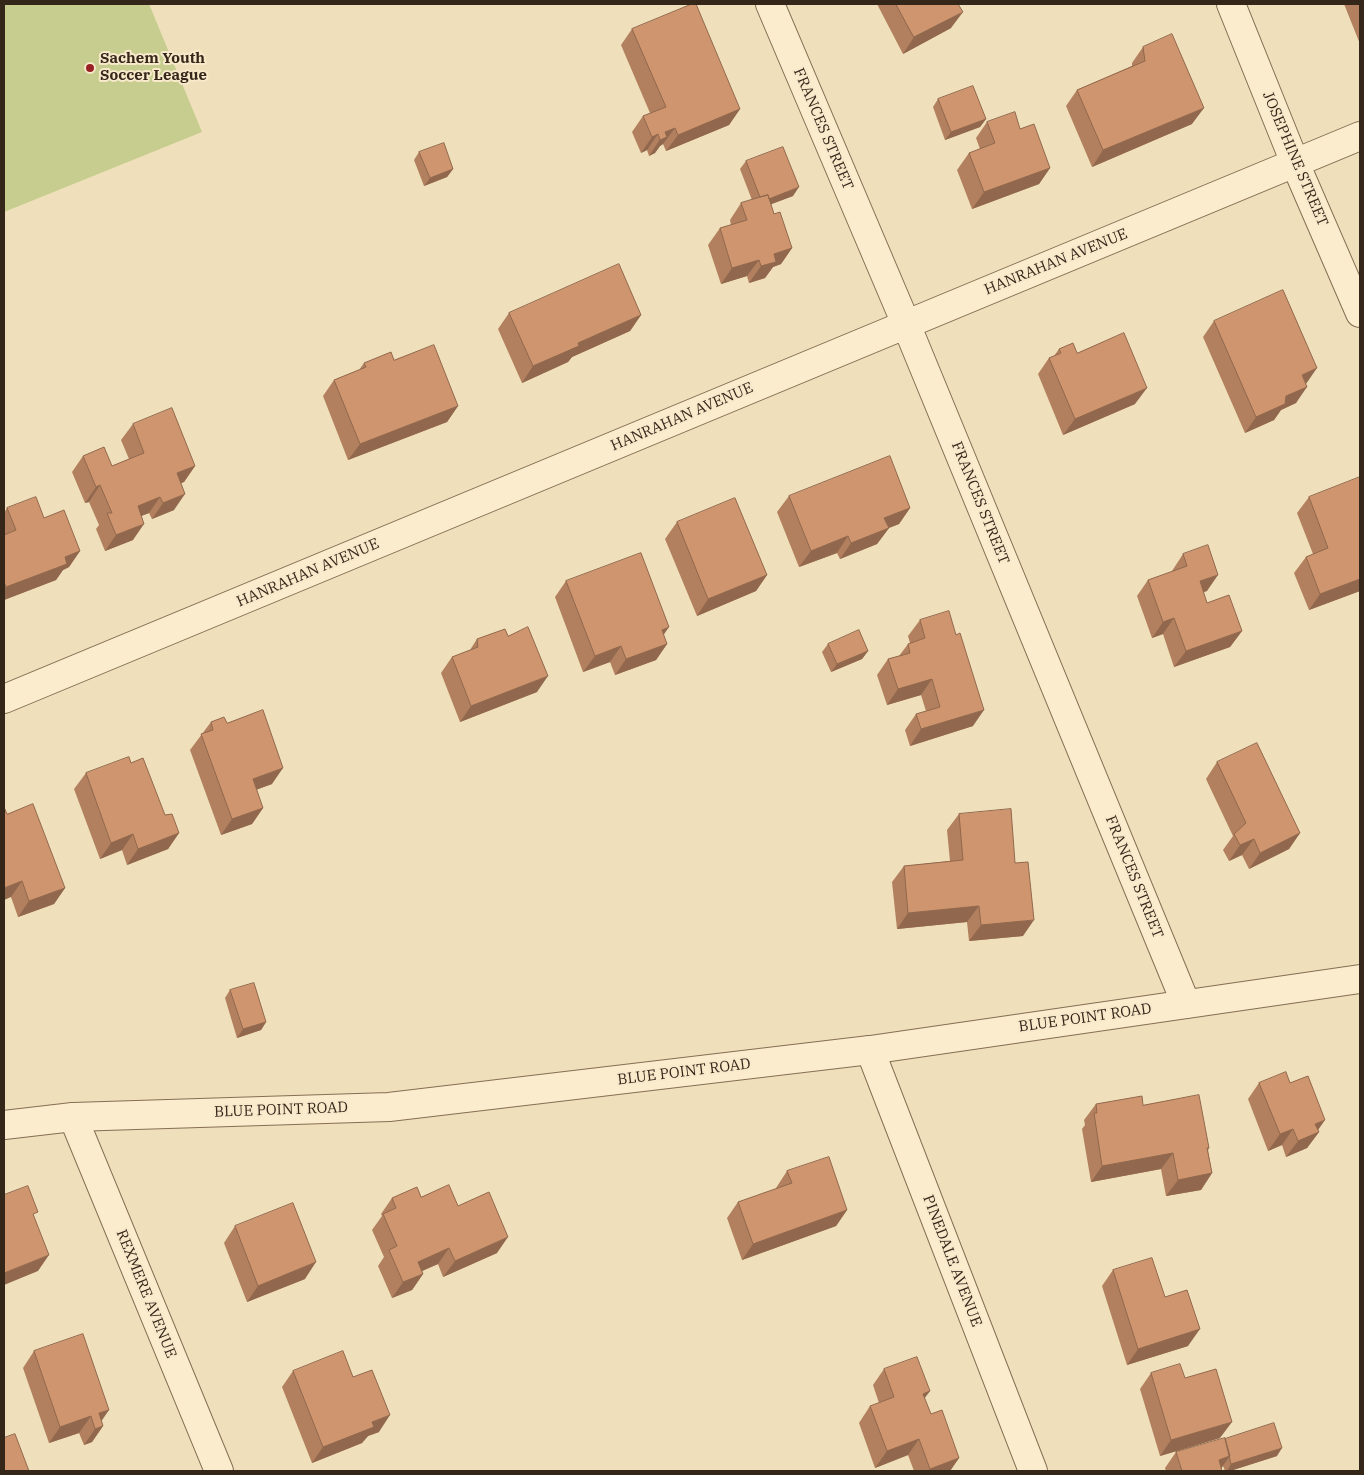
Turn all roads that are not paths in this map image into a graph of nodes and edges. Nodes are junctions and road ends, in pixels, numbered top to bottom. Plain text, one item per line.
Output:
1 (770, 4) edge
2 (1231, 4) edge
3 (1360, 136) edge
4 (1295, 163) junction
5 (1360, 313) edge
6 (906, 324) junction
7 (4, 699) edge
8 (1360, 979) edge
9 (1186, 1004) junction
10 (870, 1050) junction
11 (74, 1117) junction
12 (4, 1125) edge
13 (219, 1471) edge
14 (1033, 1471) edge

1 - 6 street, FRANCES STREET
2 - 4 street, JOSEPHINE STREET
3 - 4 street, HANRAHAN AVENUE
4 - 5 street, JOSEPHINE STREET
4 - 6 street, HANRAHAN AVENUE
6 - 7 street, HANRAHAN AVENUE
6 - 9 street, FRANCES STREET
8 - 9 street, BLUE POINT ROAD
9 - 10 street, BLUE POINT ROAD
10 - 11 street, BLUE POINT ROAD
10 - 14 street, PINEDALE AVENUE
11 - 12 street, BLUE POINT ROAD
11 - 13 street, REXMERE AVENUE

